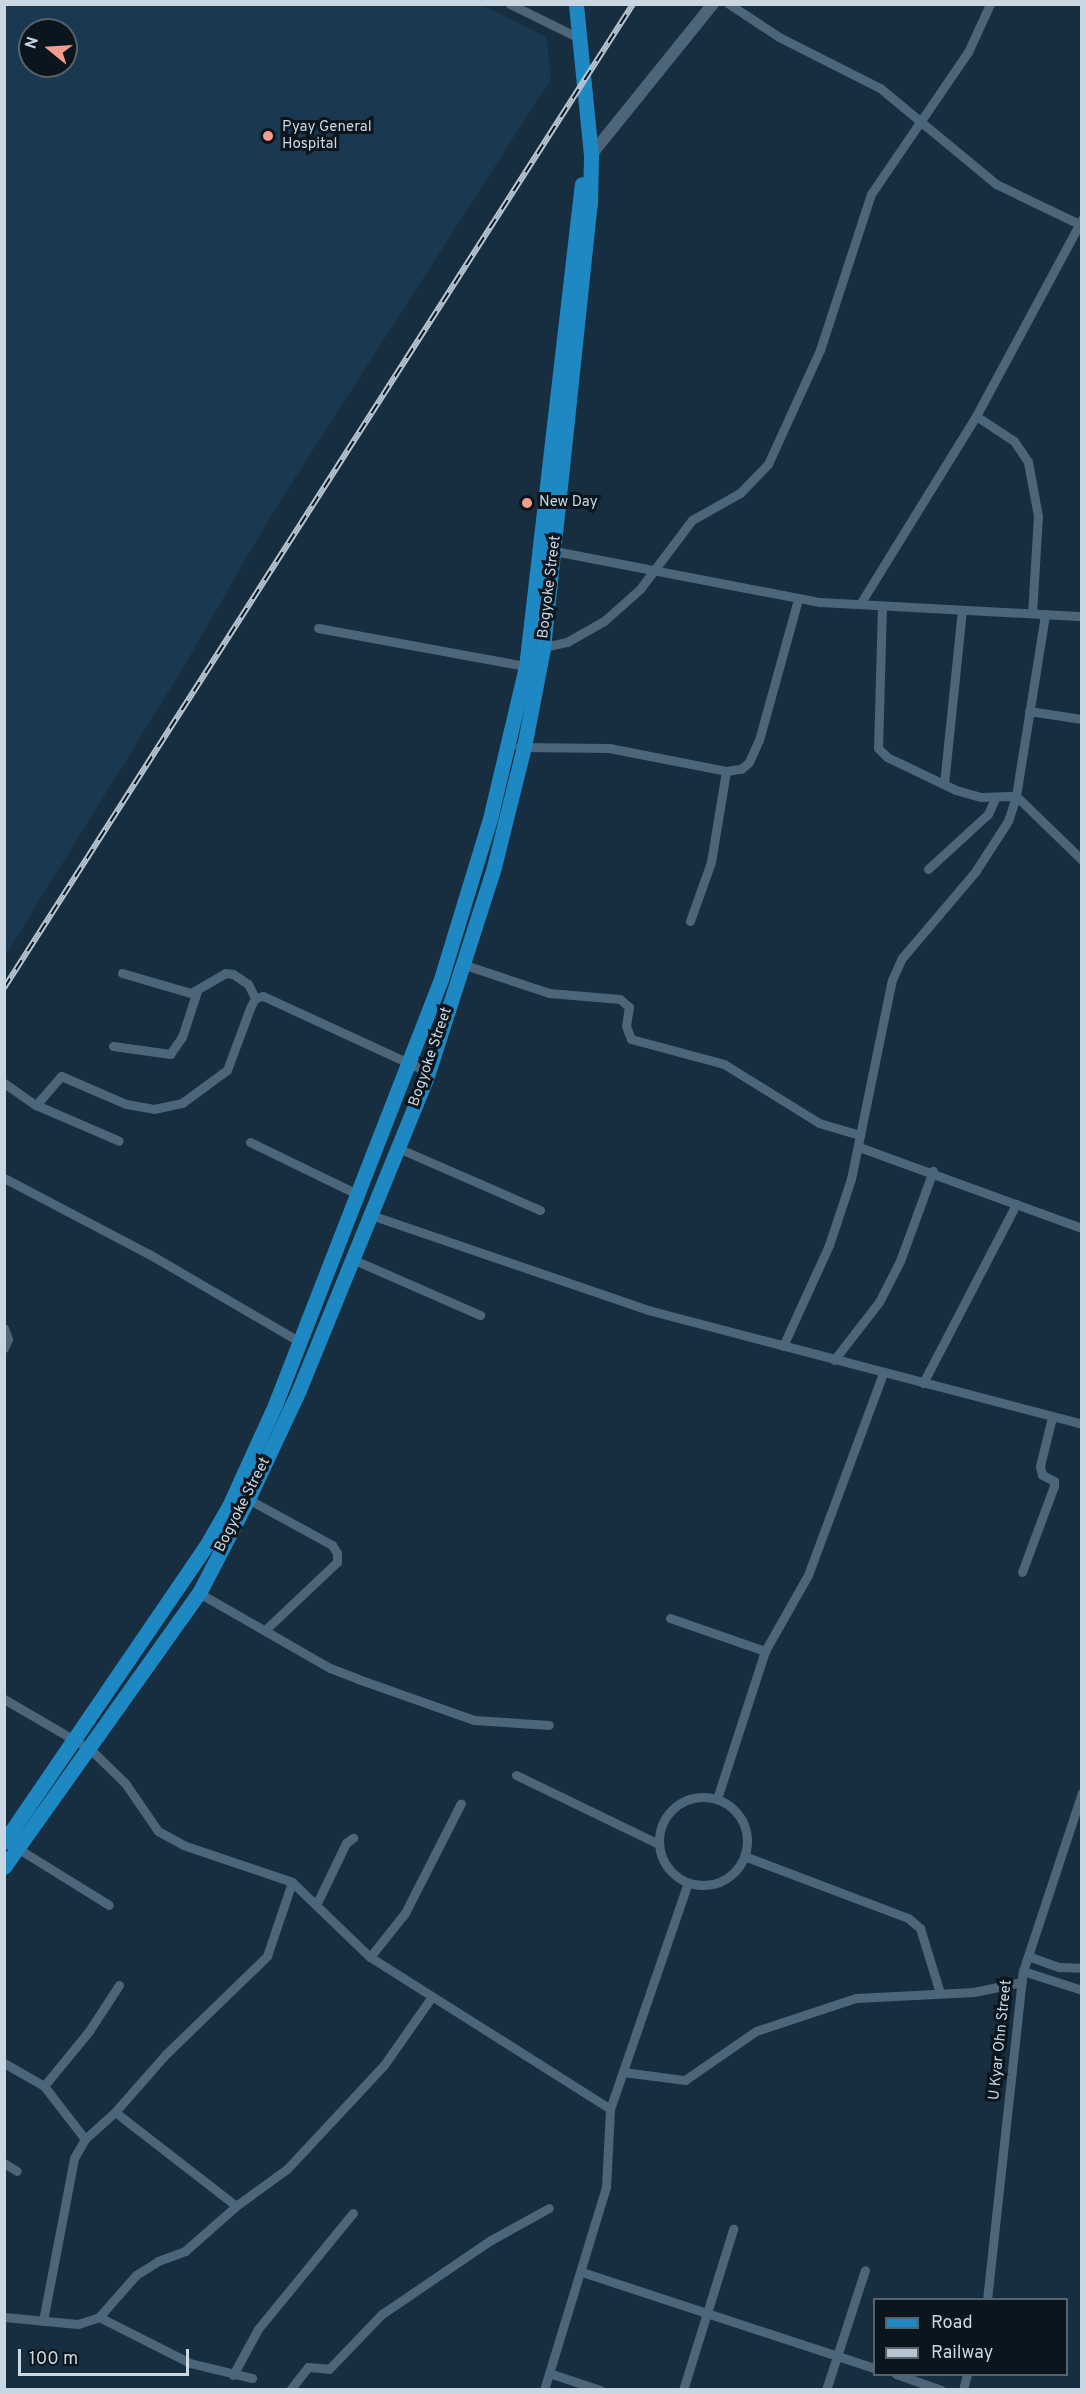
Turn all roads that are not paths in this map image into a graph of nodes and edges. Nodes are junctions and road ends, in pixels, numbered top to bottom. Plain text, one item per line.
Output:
1 (510, 4) edge
2 (576, 4) edge
3 (713, 4) edge
4 (729, 4) edge
5 (990, 4) edge
6 (579, 38) junction
7 (920, 118) junction
8 (588, 151) junction
9 (1080, 222) edge
10 (976, 417) junction
11 (548, 550) junction
12 (656, 569) junction
13 (798, 599) junction
14 (860, 604) junction
15 (882, 606) junction
16 (962, 611) junction
17 (1032, 613) junction
18 (1045, 614) junction
19 (1082, 616) edge
20 (318, 628) dead end
21 (536, 648) junction
22 (533, 667) junction
23 (1029, 711) junction
24 (1082, 719) edge
25 (516, 747) junction
26 (726, 771) junction
27 (944, 784) junction
28 (1016, 796) junction
29 (995, 798) junction
30 (1082, 860) edge
31 (928, 869) dead end
32 (690, 921) dead end
33 (462, 964) junction
34 (122, 973) dead end
35 (197, 991) junction
36 (255, 998) junction
37 (113, 1046) dead end
38 (410, 1065) junction
39 (428, 1072) junction
40 (4, 1083) edge
41 (36, 1105) junction
42 (860, 1135) junction
43 (119, 1141) dead end
44 (250, 1142) dead end
45 (859, 1147) junction
46 (398, 1148) junction
47 (933, 1171) junction
48 (4, 1178) edge
49 (359, 1195) junction
50 (1016, 1204) junction
51 (540, 1210) dead end
52 (371, 1215) junction
53 (1082, 1228) edge
54 (352, 1259) junction
55 (480, 1315) dead end
56 (4, 1328) edge
57 (300, 1342) junction
58 (783, 1346) junction
59 (4, 1348) edge
60 (834, 1360) junction
61 (883, 1373) junction
62 (922, 1383) junction
63 (1052, 1417) junction
64 (1082, 1424) edge
65 (248, 1499) junction
66 (1022, 1572) dead end
67 (199, 1593) junction
68 (670, 1618) dead end
69 (265, 1630) junction
70 (765, 1651) junction
71 (4, 1699) edge
72 (549, 1725) dead end
73 (75, 1740) junction
74 (90, 1749) junction
75 (516, 1776) dead end
76 (1082, 1793) edge
77 (717, 1799) junction
78 (461, 1803) dead end
79 (353, 1838) dead end
80 (659, 1844) junction
81 (11, 1845) edge
82 (744, 1856) junction
83 (4, 1867) edge
84 (292, 1882) junction
85 (688, 1883) junction
86 (317, 1903) junction
87 (109, 1905) dead end
88 (1028, 1956) junction
89 (369, 1957) junction
90 (1082, 1968) edge
91 (1023, 1971) junction
92 (1023, 1982) junction
93 (118, 1985) dead end
94 (1082, 1990) edge
95 (940, 1993) junction
96 (431, 1998) junction
97 (4, 2063) edge
98 (623, 2072) junction
99 (44, 2086) junction
100 (610, 2109) junction
101 (116, 2112) junction
102 (86, 2139) junction
103 (4, 2163) edge
104 (17, 2171) dead end
105 (236, 2206) junction
106 (549, 2208) dead end
107 (353, 2213) dead end
108 (733, 2229) dead end
109 (865, 2270) dead end
110 (582, 2272) junction
111 (987, 2298) edge
112 (709, 2313) junction
113 (99, 2317) junction
114 (4, 2318) edge
115 (43, 2321) junction
116 (838, 2355) junction
117 (873, 2367) edge
118 (549, 2373) junction
119 (232, 2375) junction
120 (902, 2376) edge
121 (252, 2378) dead end
122 (290, 2390) edge
123 (544, 2390) edge
124 (600, 2390) edge
125 (683, 2390) edge
126 (826, 2390) edge
127 (941, 2390) edge

1 - 6 street
2 - 6 main road, Bogyoke Street
3 - 8 street
4 - 7 street
5 - 7 street
6 - 8 main road, Bogyoke Street
7 - 9 street
7 - 12 street
8 - 11 main road, Bogyoke Street
9 - 10 street
10 - 14 street
10 - 17 street
11 - 12 street
11 - 21 main road, Bogyoke Street
12 - 13 street
12 - 21 street
13 - 14 street
13 - 26 street
14 - 15 street
15 - 16 street
15 - 27 street
16 - 17 street
16 - 27 street
17 - 18 street
18 - 19 street
18 - 23 street
20 - 22 street
21 - 22 main road, Bogyoke Street
22 - 25 main road, Bogyoke Street
23 - 24 street
23 - 28 street
25 - 26 street
25 - 33 main road, Bogyoke Street
25 - 38 main road, Bogyoke Street
26 - 32 street
27 - 29 street
28 - 29 street
28 - 30 street
28 - 42 street
29 - 31 street
33 - 39 main road, Bogyoke Street
33 - 42 street
34 - 35 street
35 - 36 street
35 - 37 street
36 - 38 street
36 - 41 street
38 - 39 street
38 - 49 main road, Bogyoke Street
39 - 46 main road, Bogyoke Street
40 - 41 street
41 - 43 street
42 - 45 street
44 - 49 street
45 - 47 street
45 - 58 street
46 - 51 street
46 - 52 main road, Bogyoke Street
47 - 50 street
47 - 60 street
48 - 57 street
49 - 57 main road, Bogyoke Street
50 - 53 street
50 - 62 street
52 - 54 main road, Bogyoke Street
52 - 58 street
54 - 55 street
54 - 65 main road, Bogyoke Street
56 - 59 street
57 - 73 main road, Bogyoke Street
58 - 60 street
60 - 61 street
61 - 62 street
61 - 70 street
62 - 63 street
63 - 64 street
63 - 66 street
65 - 67 main road, Bogyoke Street
65 - 69 street
67 - 69 street
67 - 74 main road, Bogyoke Street
68 - 70 street
69 - 72 street
70 - 77 street
71 - 73 street
73 - 74 street
73 - 81 main road, Bogyoke Street
74 - 81 main road, Bogyoke Street
74 - 84 street
75 - 80 street
76 - 88 street, U Kyar Ohn Street
77 - 80 street
77 - 82 street
78 - 89 street
79 - 86 street
80 - 85 street
81 - 83 main road, Bogyoke Street
81 - 87 street
82 - 85 street
82 - 95 street
84 - 86 street
84 - 101 street
85 - 98 street
86 - 89 street
88 - 90 street
88 - 91 street, U Kyar Ohn Street
89 - 96 street
91 - 92 street, U Kyar Ohn Street
91 - 94 street
92 - 95 street
92 - 111 street, U Kyar Ohn Street
93 - 99 street
95 - 98 street
96 - 100 street
96 - 105 street
97 - 99 street
98 - 100 street
99 - 102 street
100 - 110 street
101 - 102 street
101 - 105 street
102 - 115 street
103 - 104 street
105 - 113 street
106 - 122 street
107 - 119 street
108 - 112 street
109 - 116 street
110 - 112 street
110 - 118 street
112 - 116 street
112 - 125 street
113 - 115 street
113 - 119 street
114 - 115 street
116 - 117 street
116 - 126 street
118 - 123 street
118 - 124 street
119 - 121 street
120 - 127 street

